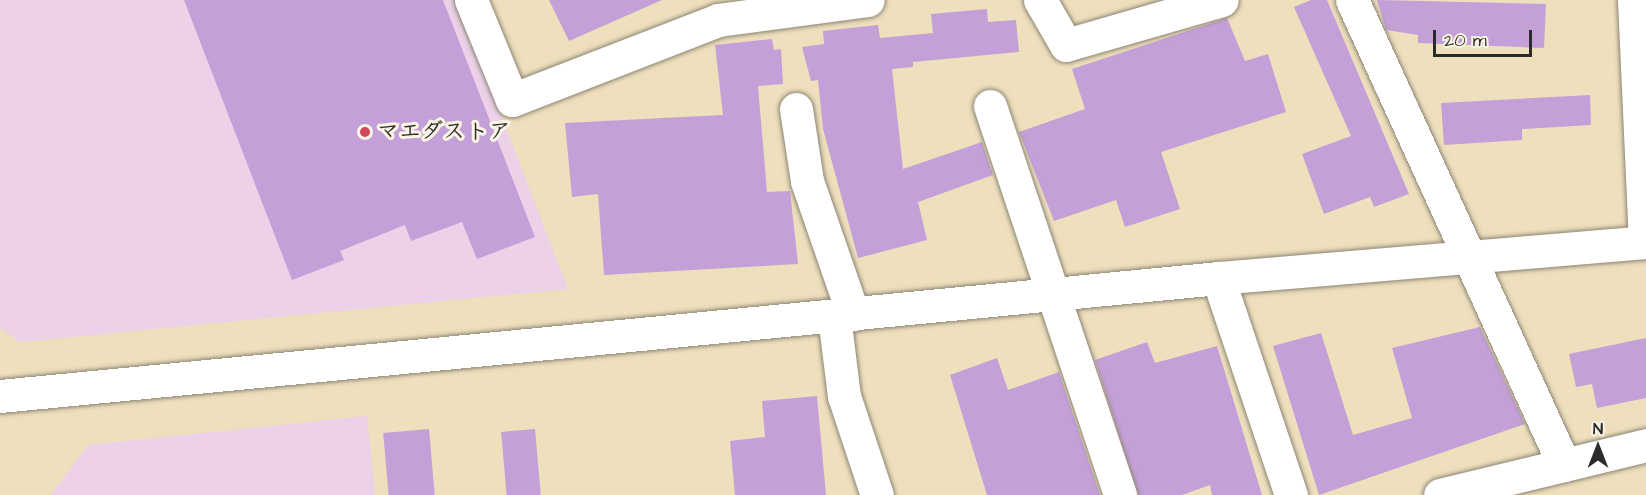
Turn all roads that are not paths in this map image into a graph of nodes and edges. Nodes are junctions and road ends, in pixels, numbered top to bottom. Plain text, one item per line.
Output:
1 (471, 0) edge
2 (868, 0) edge
3 (1040, 0) edge
4 (1352, 0) edge
5 (1208, 2) edge
6 (1638, 20) edge
7 (990, 106) dead end
8 (796, 109) dead end
9 (1645, 242) edge
10 (1472, 256) junction
11 (1218, 278) junction
12 (1054, 294) junction
13 (844, 315) junction
14 (0, 396) edge
15 (1644, 453) edge
16 (1564, 465) junction
17 (877, 495) edge
18 (1120, 495) edge
19 (1291, 495) edge
20 (1440, 495) edge

1 - 2 street
3 - 5 street
4 - 10 street
6 - 9 street
7 - 12 street
8 - 13 street
9 - 10 street
10 - 11 street
10 - 16 street
11 - 12 street
11 - 19 street
12 - 13 street
12 - 18 street
13 - 14 street
13 - 17 street
15 - 16 street
16 - 20 street

